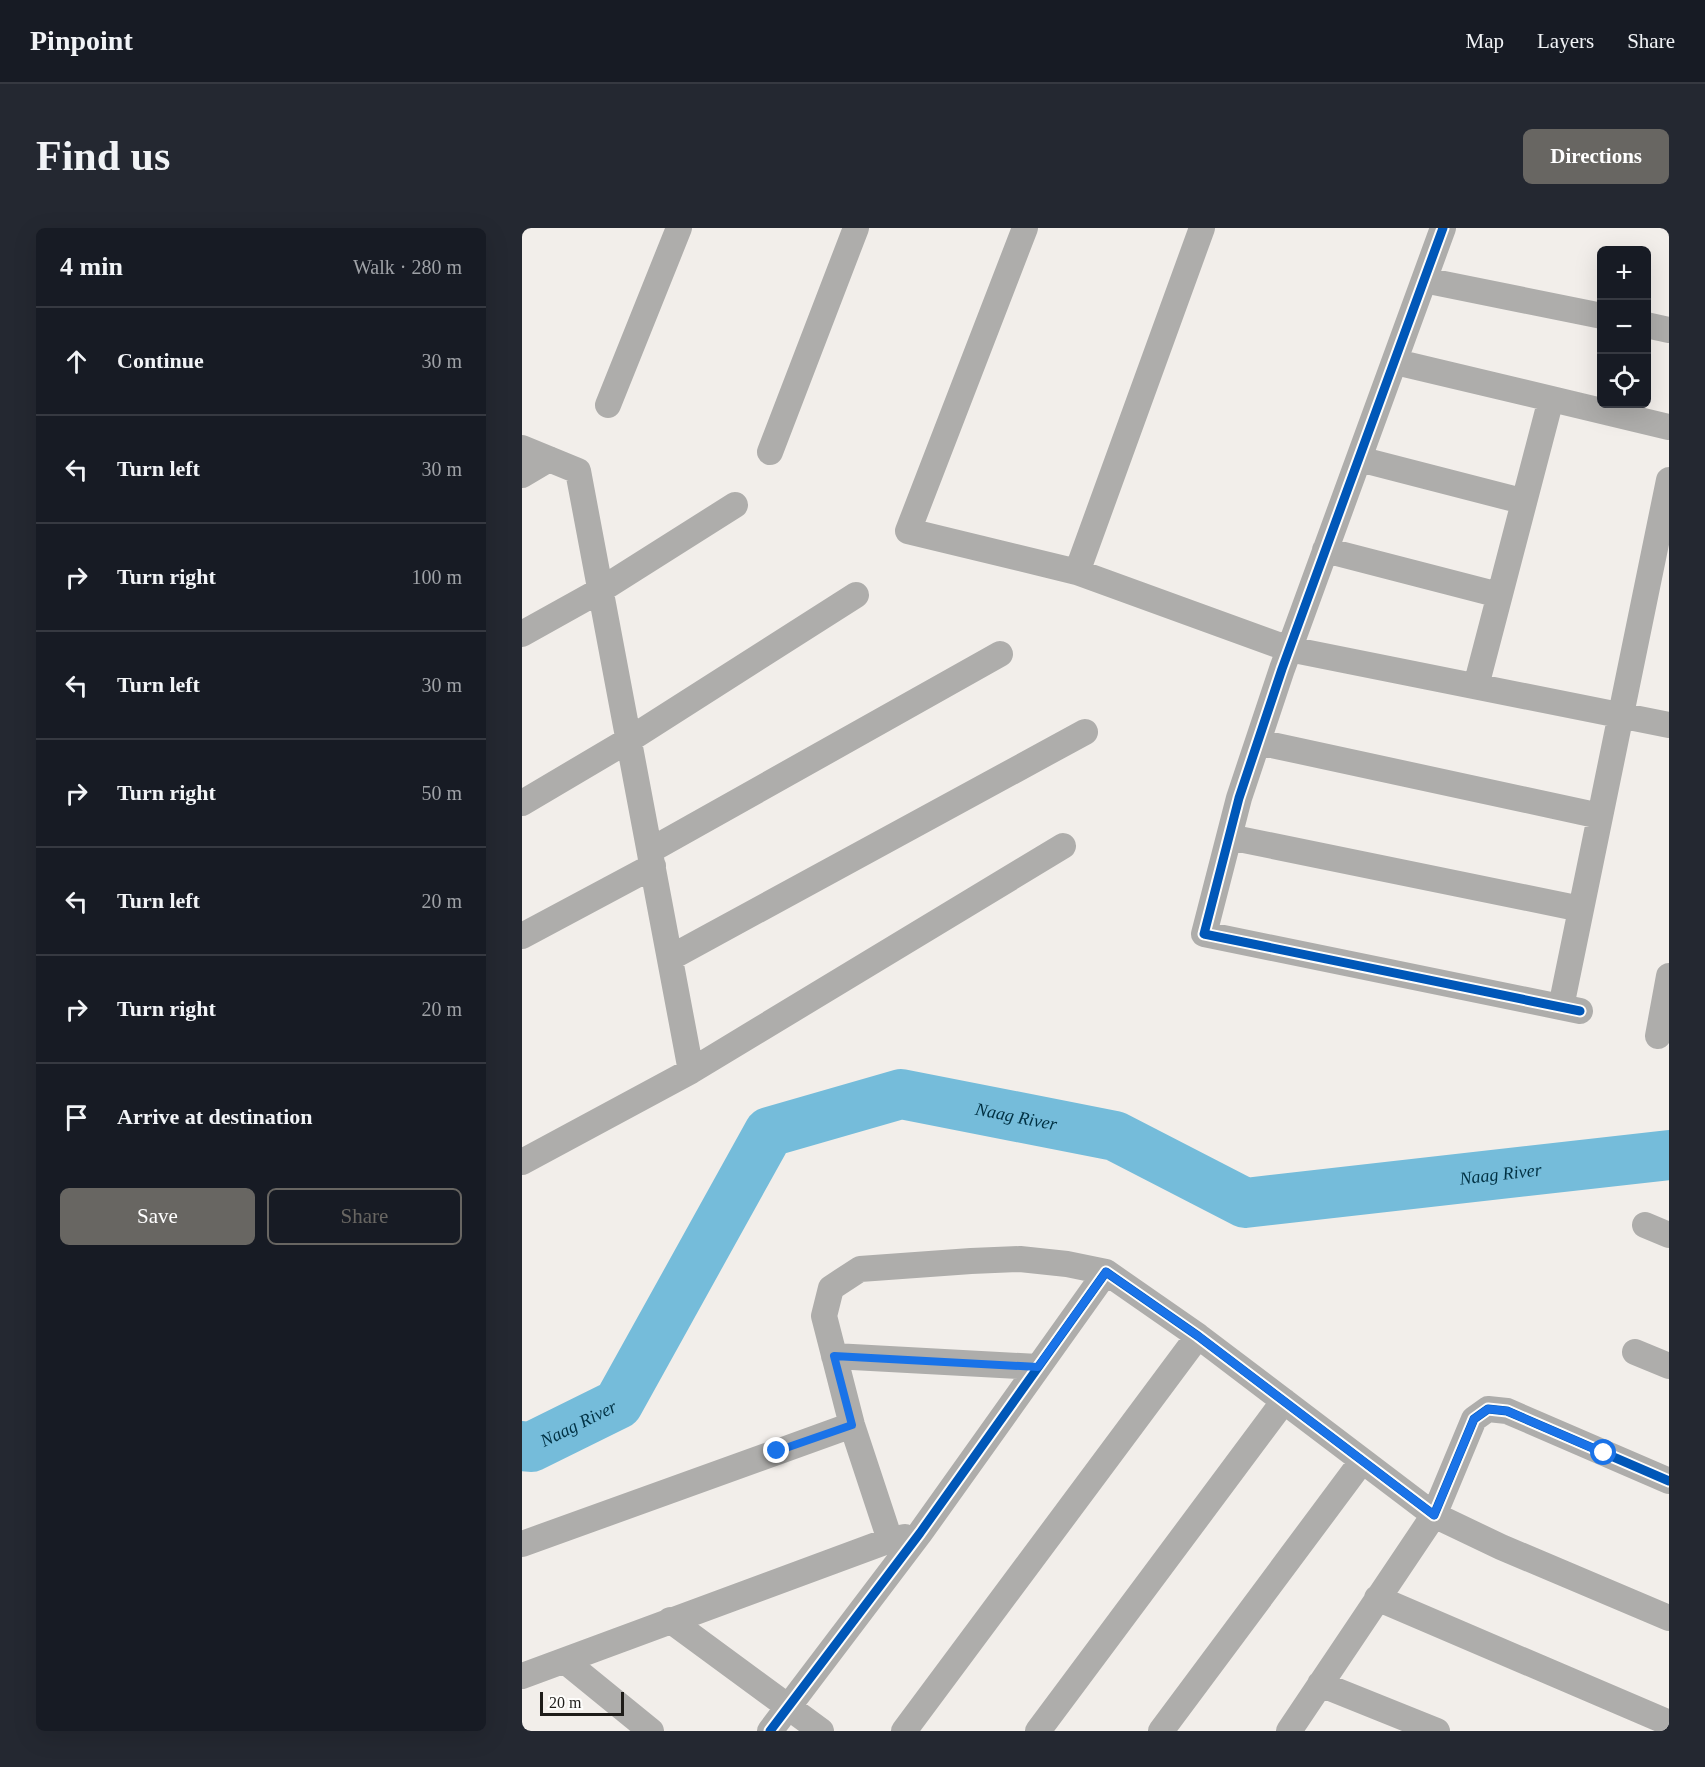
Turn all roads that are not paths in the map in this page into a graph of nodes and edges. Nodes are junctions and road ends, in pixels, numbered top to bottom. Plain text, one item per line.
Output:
1 (679, 228) edge
2 (856, 228) edge
3 (1025, 228) edge
4 (1202, 228) edge
5 (1443, 228) edge
6 (1424, 280) junction
7 (1597, 315) edge
8 (1651, 326) edge
9 (1669, 330) edge
10 (1396, 362) junction
11 (1551, 399) junction
12 (608, 405) dead end
13 (1669, 427) edge
14 (522, 448) edge
15 (770, 452) dead end
16 (549, 459) junction
17 (1359, 459) junction
18 (522, 476) edge
19 (1669, 480) edge
20 (1522, 501) junction
21 (735, 505) dead end
22 (1325, 550) junction
23 (1077, 572) junction
24 (599, 591) junction
25 (856, 595) dead end
26 (1499, 595) junction
27 (522, 634) edge
28 (1289, 649) junction
29 (1000, 654) dead end
30 (1476, 686) junction
31 (1621, 714) junction
32 (1669, 725) edge
33 (1085, 732) dead end
34 (627, 741) junction
35 (1258, 742) junction
36 (522, 802) edge
37 (1600, 816) junction
38 (1229, 837) junction
39 (1063, 846) dead end
40 (652, 858) junction
41 (1581, 909) junction
42 (522, 936) edge
43 (670, 958) junction
44 (1669, 976) edge
45 (1658, 1036) dead end
46 (691, 1071) junction
47 (523, 1159) edge
48 (1645, 1225) dead end
49 (1669, 1235) edge
50 (1106, 1272) junction
51 (1198, 1336) junction
52 (1635, 1352) dead end
53 (834, 1356) junction
54 (1669, 1366) edge
55 (1038, 1367) junction
56 (1284, 1401) junction
57 (852, 1425) junction
58 (1362, 1461) junction
59 (1669, 1481) edge
60 (1434, 1515) junction
61 (920, 1533) junction
62 (890, 1540) junction
63 (522, 1544) edge
64 (1377, 1598) junction
65 (1669, 1618) edge
66 (670, 1620) junction
67 (565, 1661) junction
68 (522, 1676) edge
69 (1320, 1684) junction
70 (789, 1707) junction
71 (1669, 1723) edge
72 (651, 1731) edge
73 (770, 1731) edge
74 (821, 1731) edge
75 (904, 1731) edge
76 (1038, 1731) edge
77 (1161, 1731) edge
78 (1289, 1731) edge
79 (1437, 1731) edge

1 - 12 street
2 - 15 street
3 - 23 street
4 - 23 street
5 - 6 street
6 - 7 street
6 - 10 street
8 - 9 street
10 - 11 street
10 - 17 street
11 - 13 street
11 - 20 street
14 - 16 street
16 - 18 street
16 - 24 street
17 - 20 street
17 - 22 street
19 - 31 street
20 - 26 street
21 - 24 street
22 - 26 street
22 - 28 street
23 - 28 street
24 - 27 street
24 - 34 street
25 - 34 street
26 - 30 street
28 - 30 street
28 - 35 street
29 - 40 street
30 - 31 street
31 - 32 street
31 - 37 street
33 - 43 street
34 - 36 street
34 - 40 street
35 - 37 street
35 - 38 street
37 - 41 street
38 - 41 street
38 - 41 street
39 - 46 street
40 - 42 street
40 - 43 street
43 - 46 street
44 - 45 street
46 - 47 street
48 - 49 street
50 - 51 street
50 - 53 street
50 - 55 street
51 - 56 street
51 - 75 street
52 - 54 street
53 - 55 street
53 - 57 street
55 - 61 street
56 - 58 street
56 - 76 street
57 - 62 street
57 - 63 street
58 - 60 street
58 - 77 street
59 - 60 street
60 - 64 street
60 - 65 street
61 - 62 street
61 - 70 street
62 - 66 street
64 - 69 street
64 - 71 street
66 - 67 street
66 - 70 street
67 - 68 street
67 - 72 street
69 - 78 street
69 - 79 street
70 - 73 street
70 - 74 street

